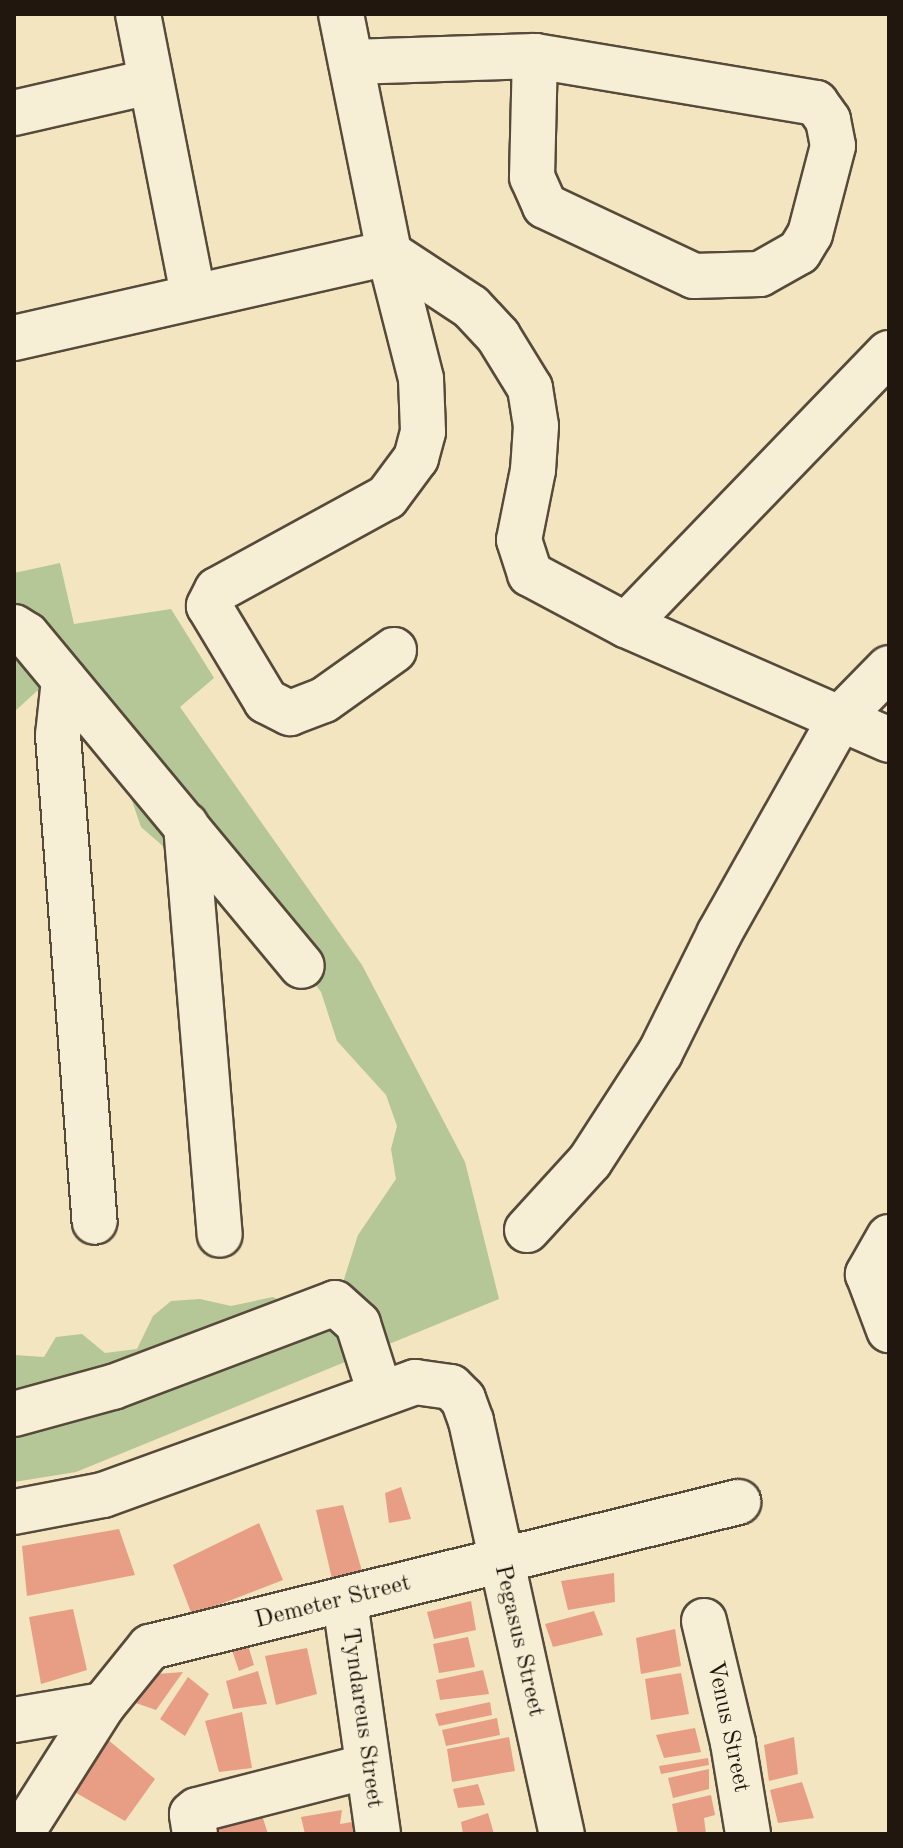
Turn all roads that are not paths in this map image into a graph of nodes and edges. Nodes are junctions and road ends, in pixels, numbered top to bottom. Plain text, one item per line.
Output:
1 (138, 14) edge
2 (341, 14) edge
3 (535, 56) junction
4 (351, 62) junction
5 (149, 82) junction
6 (14, 113) edge
7 (389, 253) junction
8 (193, 295) junction
9 (14, 338) edge
10 (889, 353) edge
11 (626, 625) junction
12 (14, 627) edge
13 (394, 650) dead end
14 (889, 668) edge
15 (64, 680) junction
16 (842, 716) junction
17 (889, 740) edge
18 (186, 825) junction
19 (302, 966) dead end
20 (95, 1222) dead end
21 (527, 1230) dead end
22 (220, 1235) dead end
23 (889, 1237) edge
24 (889, 1330) edge
25 (380, 1393) junction
26 (14, 1414) edge
27 (738, 1502) dead end
28 (14, 1512) edge
29 (499, 1557) junction
30 (345, 1602) junction
31 (704, 1621) dead end
32 (103, 1705) junction
33 (14, 1720) edge
34 (364, 1767) junction
35 (194, 1823) edge
36 (21, 1834) edge
37 (378, 1834) edge
38 (562, 1834) edge
39 (748, 1834) edge

1 - 5 street
2 - 4 street
3 - 3 street
3 - 4 street
4 - 7 street
5 - 6 street
5 - 8 street
7 - 8 street
7 - 11 street
7 - 13 street
8 - 9 street
10 - 11 street
11 - 16 street
12 - 15 street
14 - 16 street
15 - 18 street
15 - 20 street
16 - 17 street
16 - 21 street
18 - 19 street
18 - 22 street
23 - 24 street
25 - 26 street
25 - 28 street, Pegasus Street
25 - 29 street, Pegasus Street
27 - 29 street, Demeter Street
29 - 30 street, Demeter Street
29 - 38 street, Pegasus Street
30 - 32 street, Demeter Street
30 - 34 street, Tyndareus Street
31 - 39 street, Venus Street
32 - 33 street
32 - 36 street, Demeter Street
34 - 35 street
34 - 37 street, Tyndareus Street

